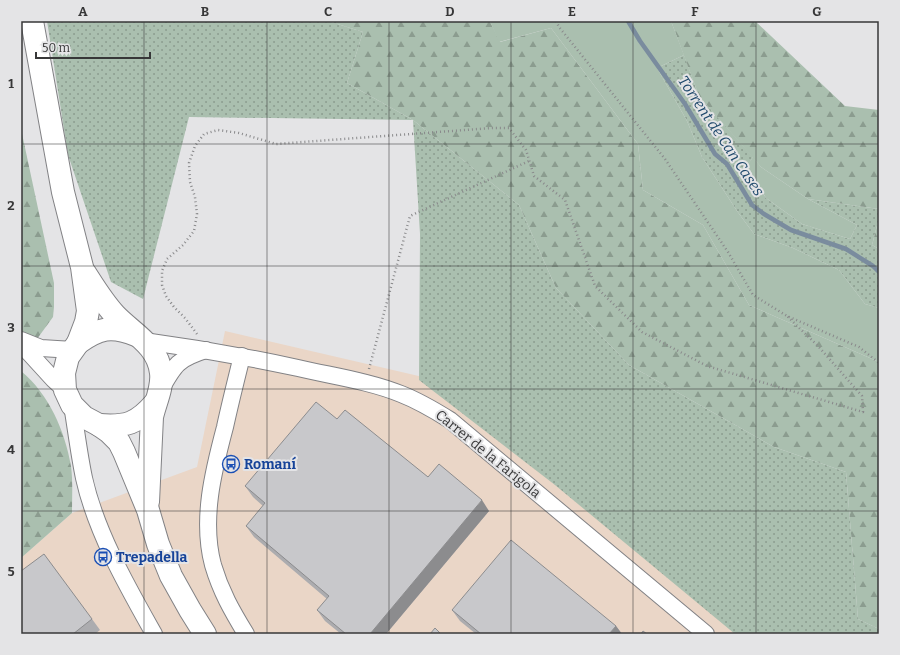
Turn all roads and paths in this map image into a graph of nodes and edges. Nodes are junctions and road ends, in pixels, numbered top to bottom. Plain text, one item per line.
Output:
1 (32, 21) edge
2 (556, 21) edge
3 (529, 161) junction
4 (82, 267) junction
5 (787, 316) junction
6 (141, 338) junction
7 (21, 340) edge
8 (21, 344) edge
9 (76, 347) junction
10 (206, 350) junction
11 (242, 356) junction
12 (879, 363) edge
13 (366, 383) junction
14 (158, 396) junction
15 (69, 398) junction
16 (99, 424) junction
17 (148, 510) junction
18 (154, 634) edge
19 (205, 634) edge
20 (246, 634) edge
21 (706, 634) edge

1 - 4 street
2 - 5 path
3 - 5 path
3 - 10 path
3 - 13 path
4 - 6 street
4 - 9 street
5 - 12 path
6 - 9 street
6 - 10 street, Carrer de la Farigola
6 - 14 street
7 - 9 street
8 - 15 street
9 - 15 street
10 - 11 street, Carrer de la Farigola
10 - 14 street, Carrer de la Farigola
11 - 13 street, Carrer de la Farigola
11 - 20 street
13 - 21 street, Carrer de la Farigola
14 - 16 street
14 - 17 street
15 - 16 street
15 - 18 street
16 - 17 street
17 - 19 street

